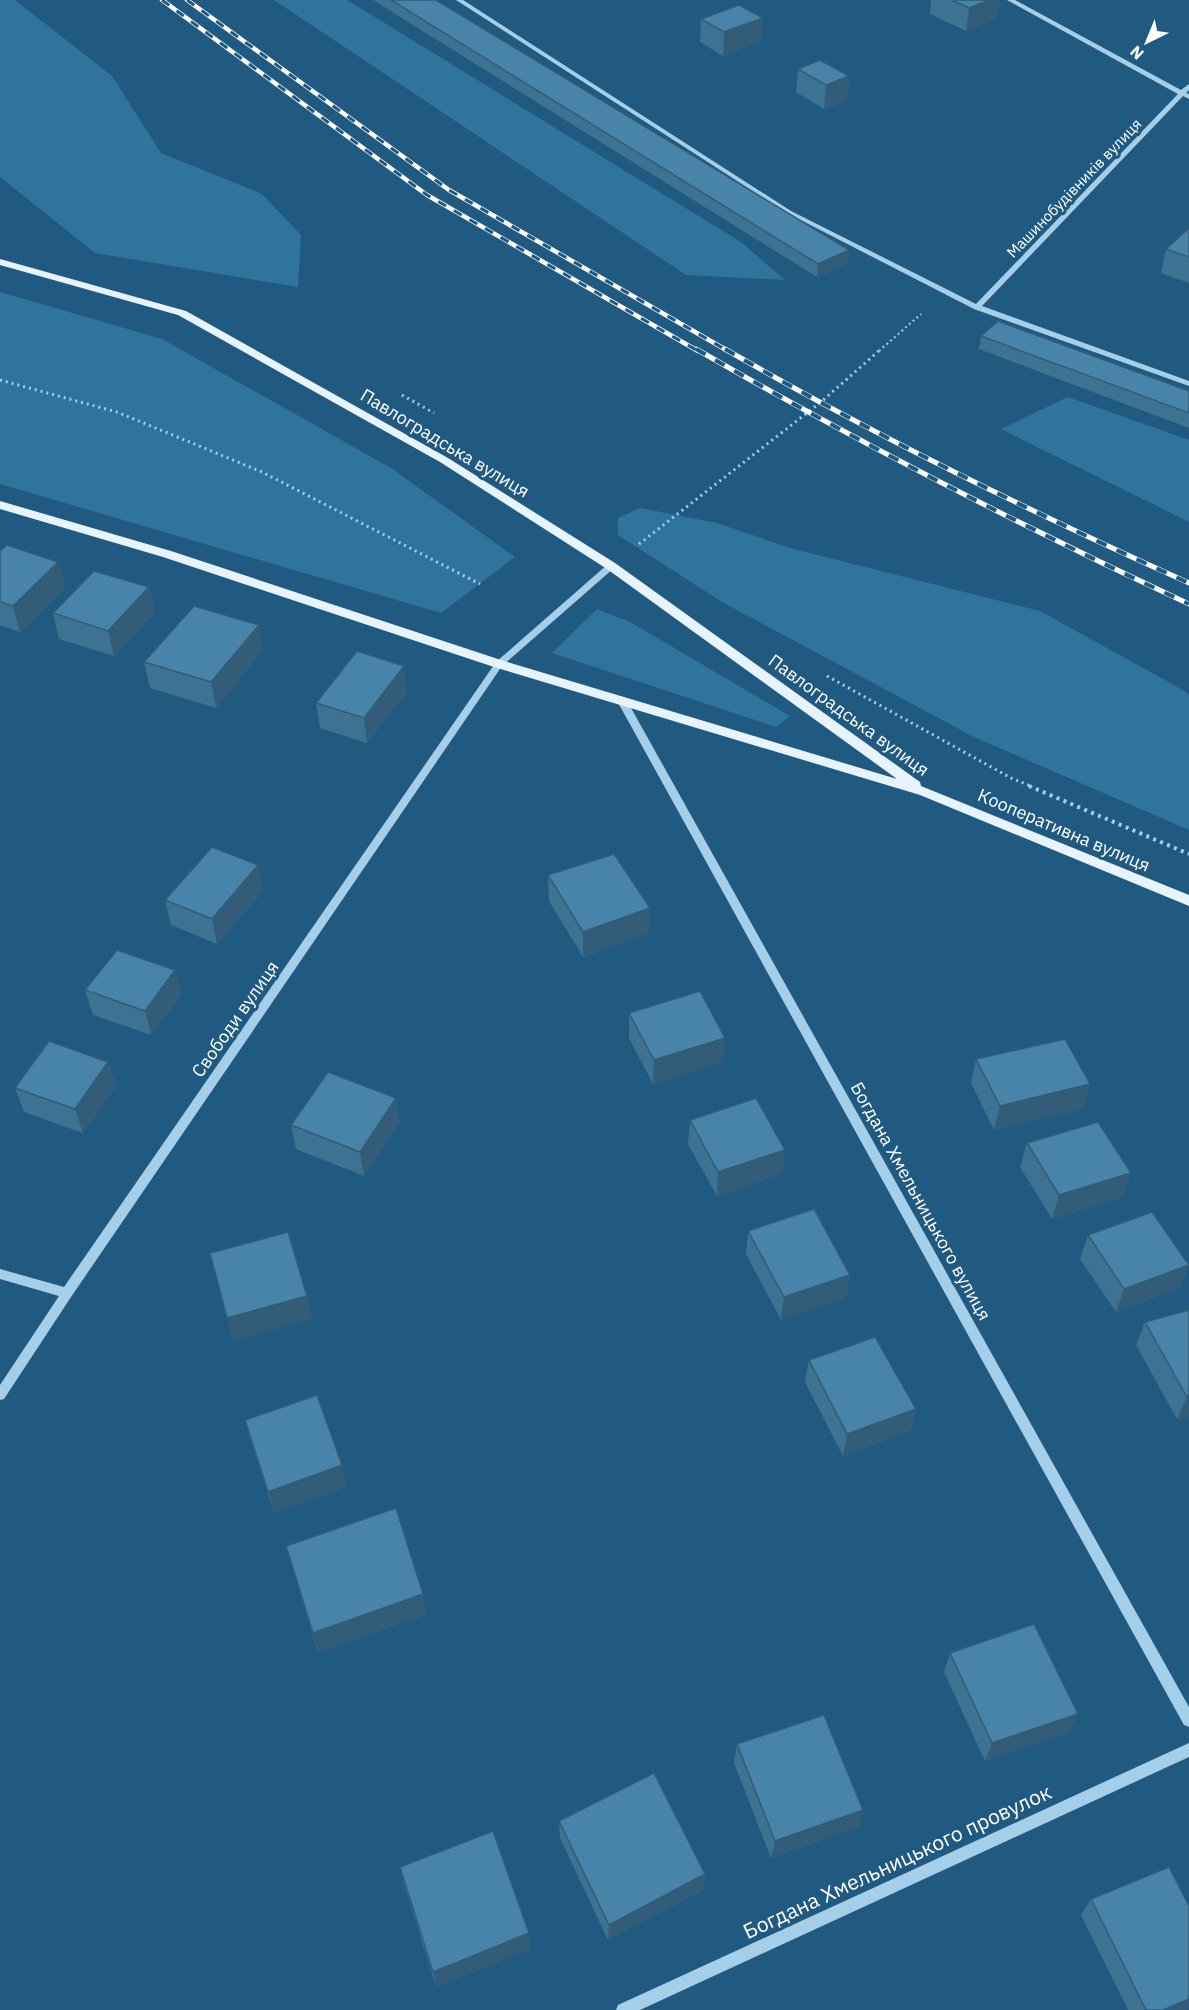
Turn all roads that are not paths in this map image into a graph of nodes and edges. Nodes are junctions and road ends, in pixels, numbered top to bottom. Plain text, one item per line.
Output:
1 (459, 0) edge
2 (1010, 0) edge
3 (1189, 86) edge
4 (1186, 96) edge
5 (0, 262) edge
6 (977, 307) junction
7 (1189, 384) edge
8 (0, 505) edge
9 (611, 566) junction
10 (499, 664) junction
11 (621, 699) junction
12 (925, 792) junction
13 (1189, 901) edge
14 (0, 1274) edge
15 (67, 1293) junction
16 (0, 1395) edge
17 (1189, 1720) edge
18 (1189, 1750) edge
19 (624, 2010) edge

1 - 6 street
2 - 4 street
3 - 4 street, Машинобудівників вулиця
4 - 6 street, Машинобудівників вулиця
5 - 9 main road, Павлоградська вулиця
6 - 7 street
8 - 10 main road, Павлоградська вулиця
9 - 10 street, Свободи вулиця
9 - 12 main road, Павлоградська вулиця
10 - 11 main road, Павлоградська вулиця
10 - 15 street, Свободи вулиця
11 - 12 main road, Павлоградська вулиця
11 - 17 street, Богдана Хмельницького вулиця
12 - 13 main road, Кооперативна вулиця
14 - 15 street
15 - 16 street, Свободи вулиця
18 - 19 street, Богдана Хмельницького провулок

